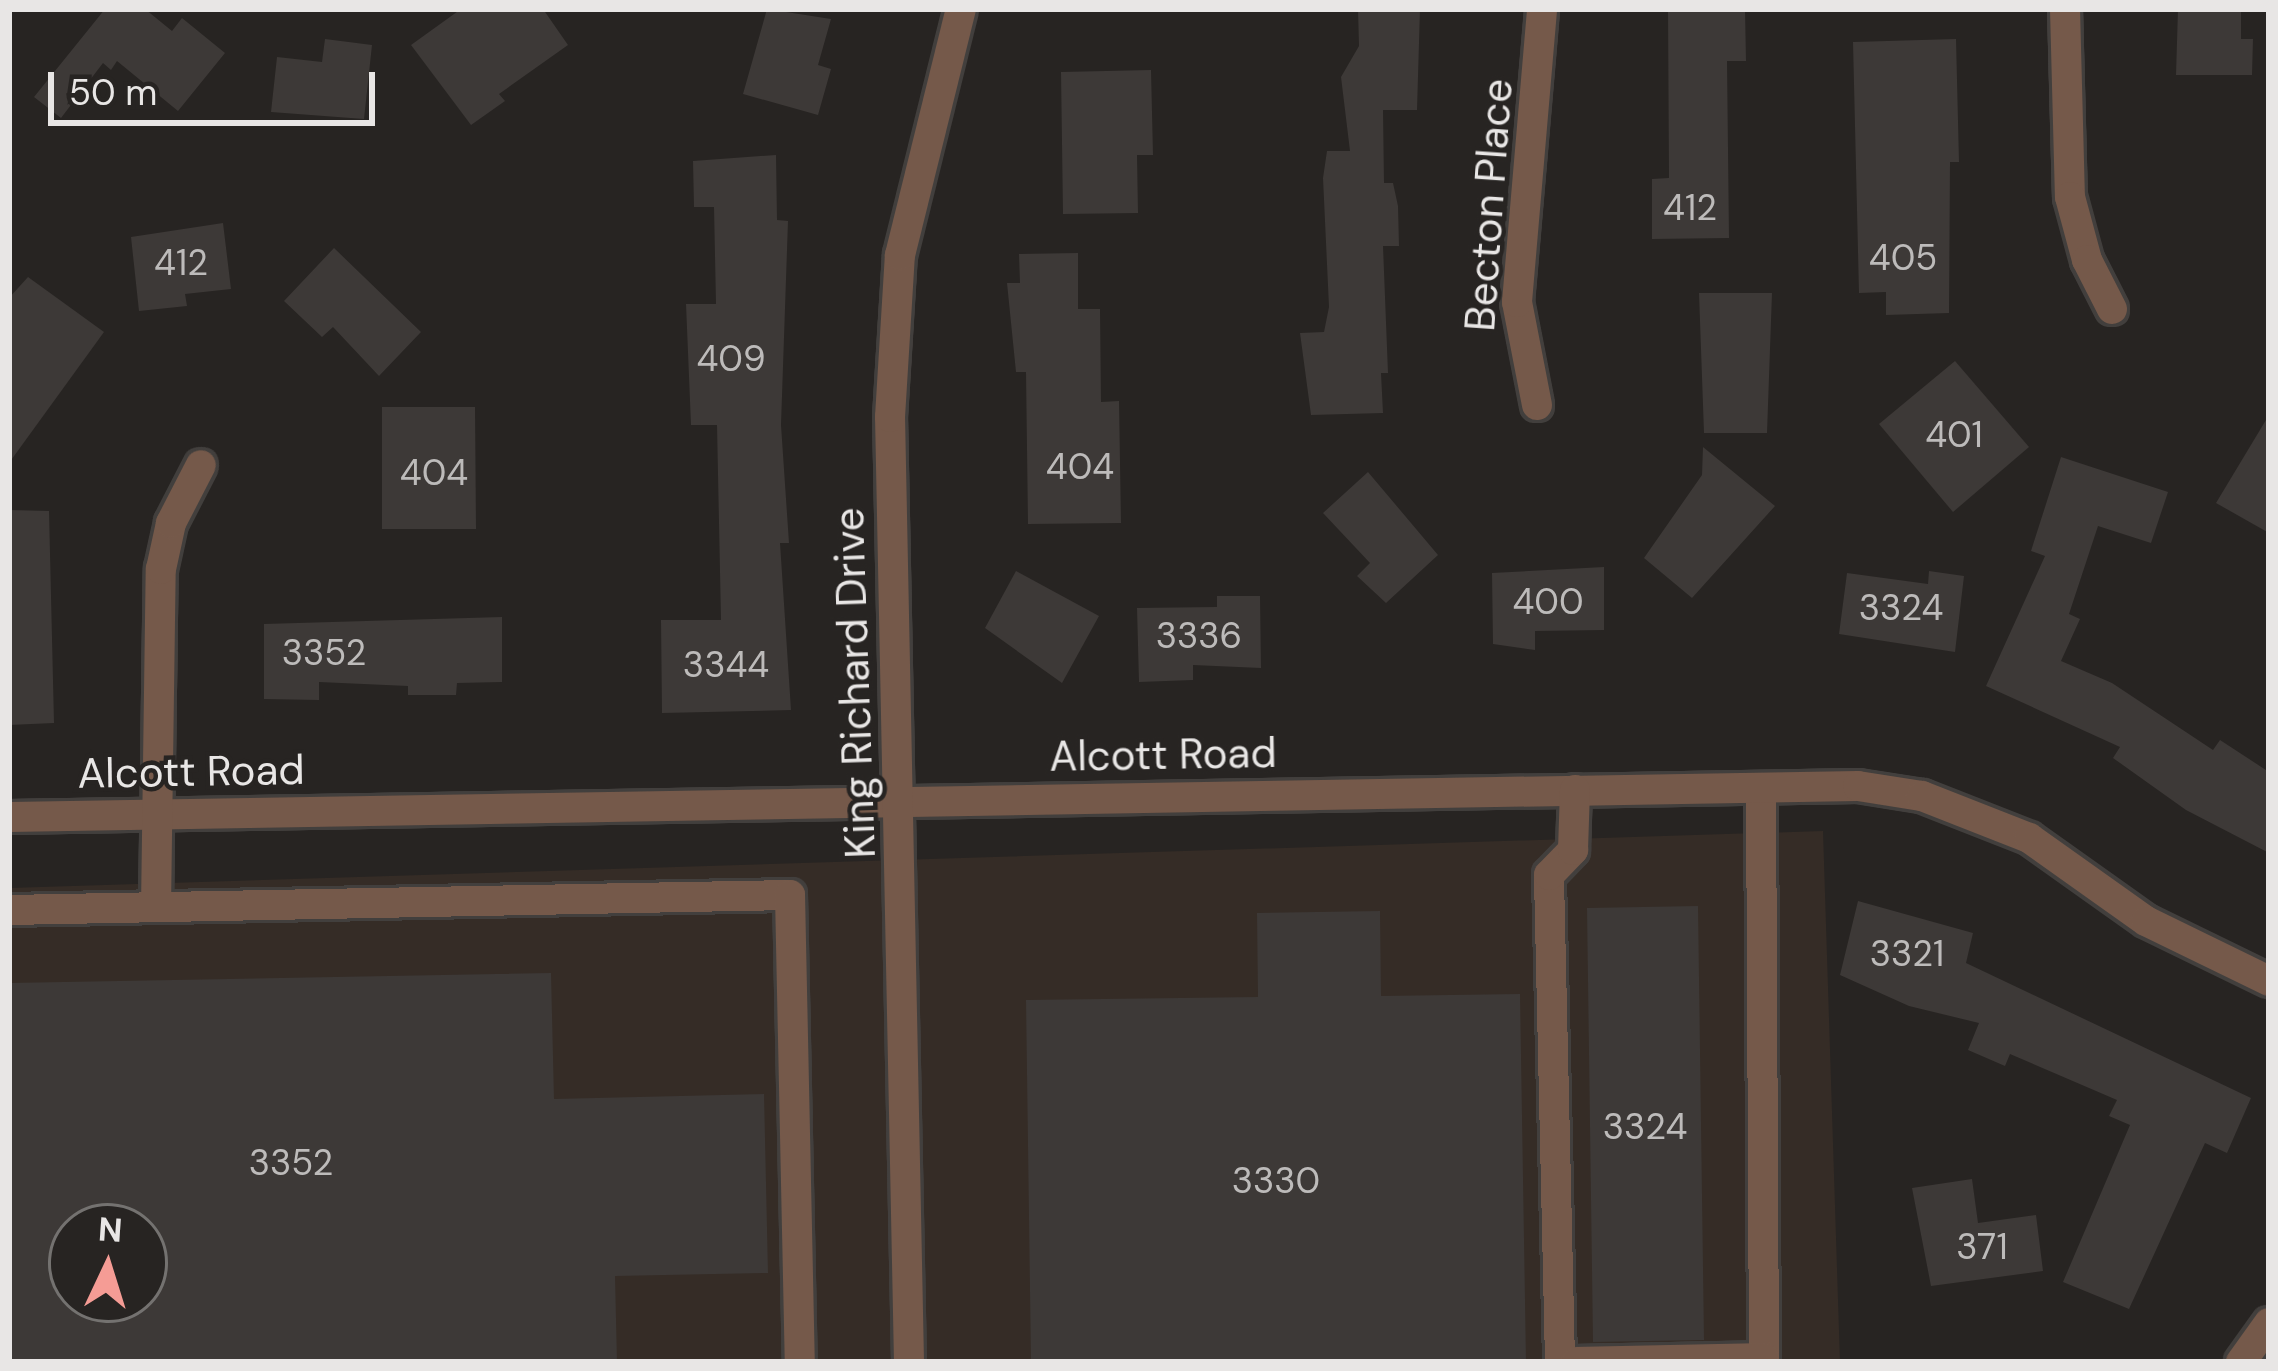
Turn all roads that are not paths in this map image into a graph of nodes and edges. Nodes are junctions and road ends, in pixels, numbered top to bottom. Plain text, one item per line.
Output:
1 (961, 9) edge
2 (1542, 9) edge
3 (2065, 9) edge
4 (2112, 309) dead end
5 (1537, 405) dead end
6 (201, 465) dead end
7 (1761, 789) junction
8 (1575, 790) junction
9 (901, 801) junction
10 (158, 814) junction
11 (9, 817) edge
12 (156, 907) junction
13 (9, 910) edge
14 (2269, 981) edge
15 (2269, 1323) edge
16 (1764, 1360) edge
17 (800, 1362) edge
18 (909, 1362) edge
19 (1560, 1362) edge
20 (1577, 1362) edge
21 (2241, 1362) edge

1 - 9 street, King Richard Drive
2 - 5 street, Becton Place
3 - 4 street
6 - 10 street
7 - 8 street, Alcott Road
7 - 14 street, Alcott Road
7 - 16 street
8 - 9 street, Alcott Road
8 - 19 street
9 - 10 street, Alcott Road
9 - 18 street, King Richard Drive
10 - 11 street, Alcott Road
10 - 12 street
12 - 13 street
12 - 17 street
15 - 21 street
16 - 20 street

